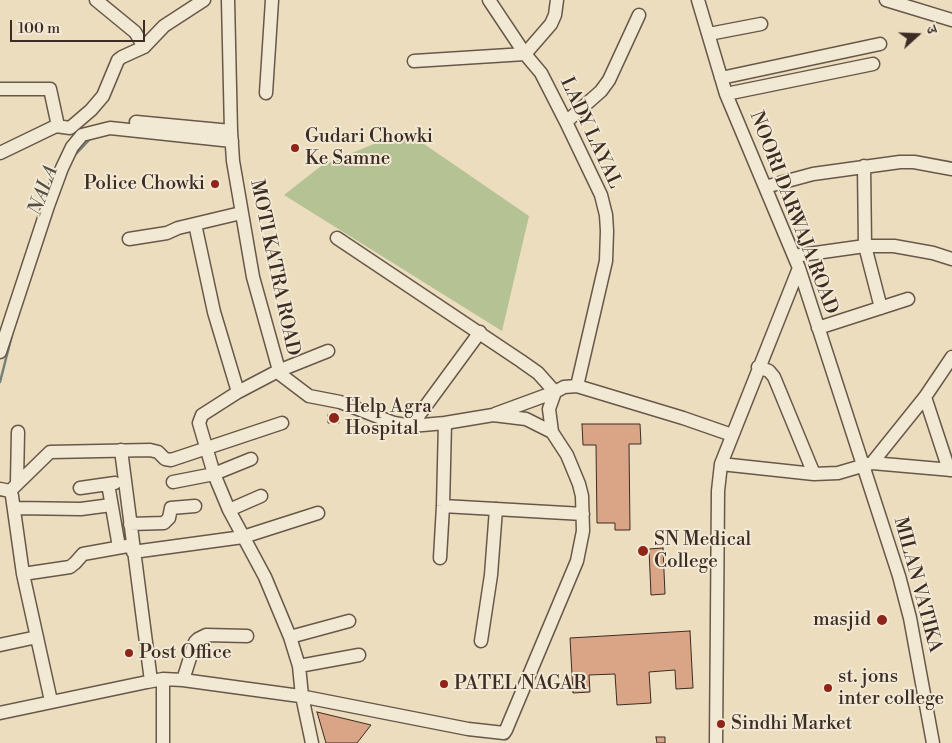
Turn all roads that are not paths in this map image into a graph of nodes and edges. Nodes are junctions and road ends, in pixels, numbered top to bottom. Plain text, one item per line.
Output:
1 (96, 0) edge
2 (204, 0) edge
3 (228, 0) edge
4 (272, 0) edge
5 (489, 0) edge
6 (556, 0) edge
7 (698, 0) edge
8 (886, 0) edge
9 (638, 15) dead end
10 (952, 20) edge
11 (761, 24) dead end
12 (709, 34) junction
13 (880, 44) dead end
14 (144, 47) junction
15 (525, 54) junction
16 (414, 61) dead end
17 (873, 64) dead end
18 (721, 78) junction
19 (0, 89) edge
20 (266, 93) dead end
21 (726, 94) junction
22 (136, 122) dead end
23 (566, 122) junction
24 (58, 126) junction
25 (79, 129) junction
26 (231, 136) junction
27 (0, 153) edge
28 (864, 166) junction
29 (952, 169) edge
30 (765, 187) junction
31 (241, 214) junction
32 (196, 224) junction
33 (337, 238) dead end
34 (129, 239) dead end
35 (865, 246) junction
36 (952, 259) edge
37 (796, 262) junction
38 (908, 299) dead end
39 (881, 308) junction
40 (818, 328) junction
41 (480, 332) junction
42 (328, 351) dead end
43 (0, 352) edge
44 (952, 357) edge
45 (758, 368) junction
46 (278, 371) junction
47 (577, 386) junction
48 (238, 392) junction
49 (554, 392) junction
50 (925, 397) junction
51 (493, 415) junction
52 (282, 423) dead end
53 (445, 423) junction
54 (411, 426) junction
55 (18, 432) dead end
56 (552, 432) junction
57 (732, 435) junction
58 (205, 449) junction
59 (121, 450) junction
60 (251, 459) dead end
61 (721, 464) junction
62 (868, 465) junction
63 (950, 470) edge
64 (214, 474) junction
65 (814, 474) junction
66 (125, 481) junction
67 (173, 482) dead end
68 (108, 484) junction
69 (9, 487) edge
70 (80, 488) dead end
71 (261, 496) dead end
72 (111, 505) junction
73 (195, 506) dead end
74 (443, 506) junction
75 (15, 508) junction
76 (496, 509) junction
77 (230, 510) junction
78 (318, 513) dead end
79 (583, 514) junction
80 (130, 524) junction
81 (243, 537) junction
82 (119, 547) junction
83 (133, 548) junction
84 (440, 558) dead end
85 (23, 574) junction
86 (349, 621) dead end
87 (247, 636) dead end
88 (37, 637) junction
89 (290, 637) junction
90 (481, 641) dead end
91 (0, 645) edge
92 (359, 655) dead end
93 (299, 666) junction
94 (157, 680) junction
95 (183, 680) junction
96 (302, 696) junction
97 (52, 701) junction
98 (0, 713) edge
99 (502, 738) edge
100 (163, 743) edge
101 (312, 743) edge
102 (716, 743) edge
103 (933, 743) edge

1 - 14 street
2 - 14 street
3 - 26 street, MOTI KATRA ROAD
4 - 20 street
5 - 15 street, LADY LAYAL
6 - 15 street
7 - 12 street, NOORI DARWAJA ROAD
8 - 10 street
9 - 23 street
11 - 12 street
12 - 18 street, NOORI DARWAJA ROAD
13 - 18 street
14 - 25 street
15 - 16 street
15 - 23 street, LADY LAYAL
17 - 21 street
18 - 21 street, NOORI DARWAJA ROAD
19 - 24 street
21 - 30 street, NOORI DARWAJA ROAD
22 - 26 street
23 - 47 street, LADY LAYAL
24 - 25 street
24 - 27 street
25 - 26 street
25 - 43 street
26 - 31 street, MOTI KATRA ROAD
28 - 29 street
28 - 30 street
28 - 35 street
30 - 37 street, NOORI DARWAJA ROAD
31 - 32 street
31 - 46 street, MOTI KATRA ROAD
32 - 34 street
32 - 48 street
33 - 41 street
35 - 36 street
35 - 37 street
35 - 39 street
37 - 40 street, NOORI DARWAJA ROAD
37 - 45 street
38 - 39 street
39 - 40 street
40 - 62 street, NOORI DARWAJA ROAD
41 - 49 street
41 - 54 street
42 - 46 street
44 - 50 street
45 - 57 street
45 - 65 street
46 - 48 street
46 - 54 street, MOTI KATRA ROAD
47 - 49 street
47 - 57 street
48 - 58 street
49 - 51 street
49 - 56 street
50 - 62 street
50 - 63 street
51 - 53 street, MOTI KATRA ROAD
51 - 56 street, MOTI KATRA ROAD
52 - 58 street
53 - 54 street, MOTI KATRA ROAD
53 - 74 street
55 - 69 street
56 - 79 street
57 - 61 street
58 - 59 street
58 - 64 street
59 - 66 street
59 - 69 street
60 - 64 street
61 - 65 street
61 - 102 street
62 - 63 street
62 - 65 street
62 - 103 street, MILAN VATIKA
64 - 67 street
64 - 77 street
66 - 68 street
66 - 80 street
68 - 70 street
68 - 72 street
69 - 75 street
71 - 77 street
72 - 75 street
72 - 82 street
73 - 80 street
74 - 76 street
74 - 84 street
75 - 85 street
76 - 79 street
76 - 90 street
77 - 81 street
78 - 81 street
79 - 99 street
80 - 83 street
81 - 83 street
81 - 89 street
82 - 83 street
82 - 85 street
83 - 94 street
85 - 88 street
86 - 89 street
87 - 95 street
88 - 91 street
88 - 97 street
89 - 93 street
92 - 93 street
93 - 96 street
94 - 95 street
94 - 97 street
94 - 100 street
95 - 96 street
96 - 99 street
96 - 101 street
97 - 98 street

